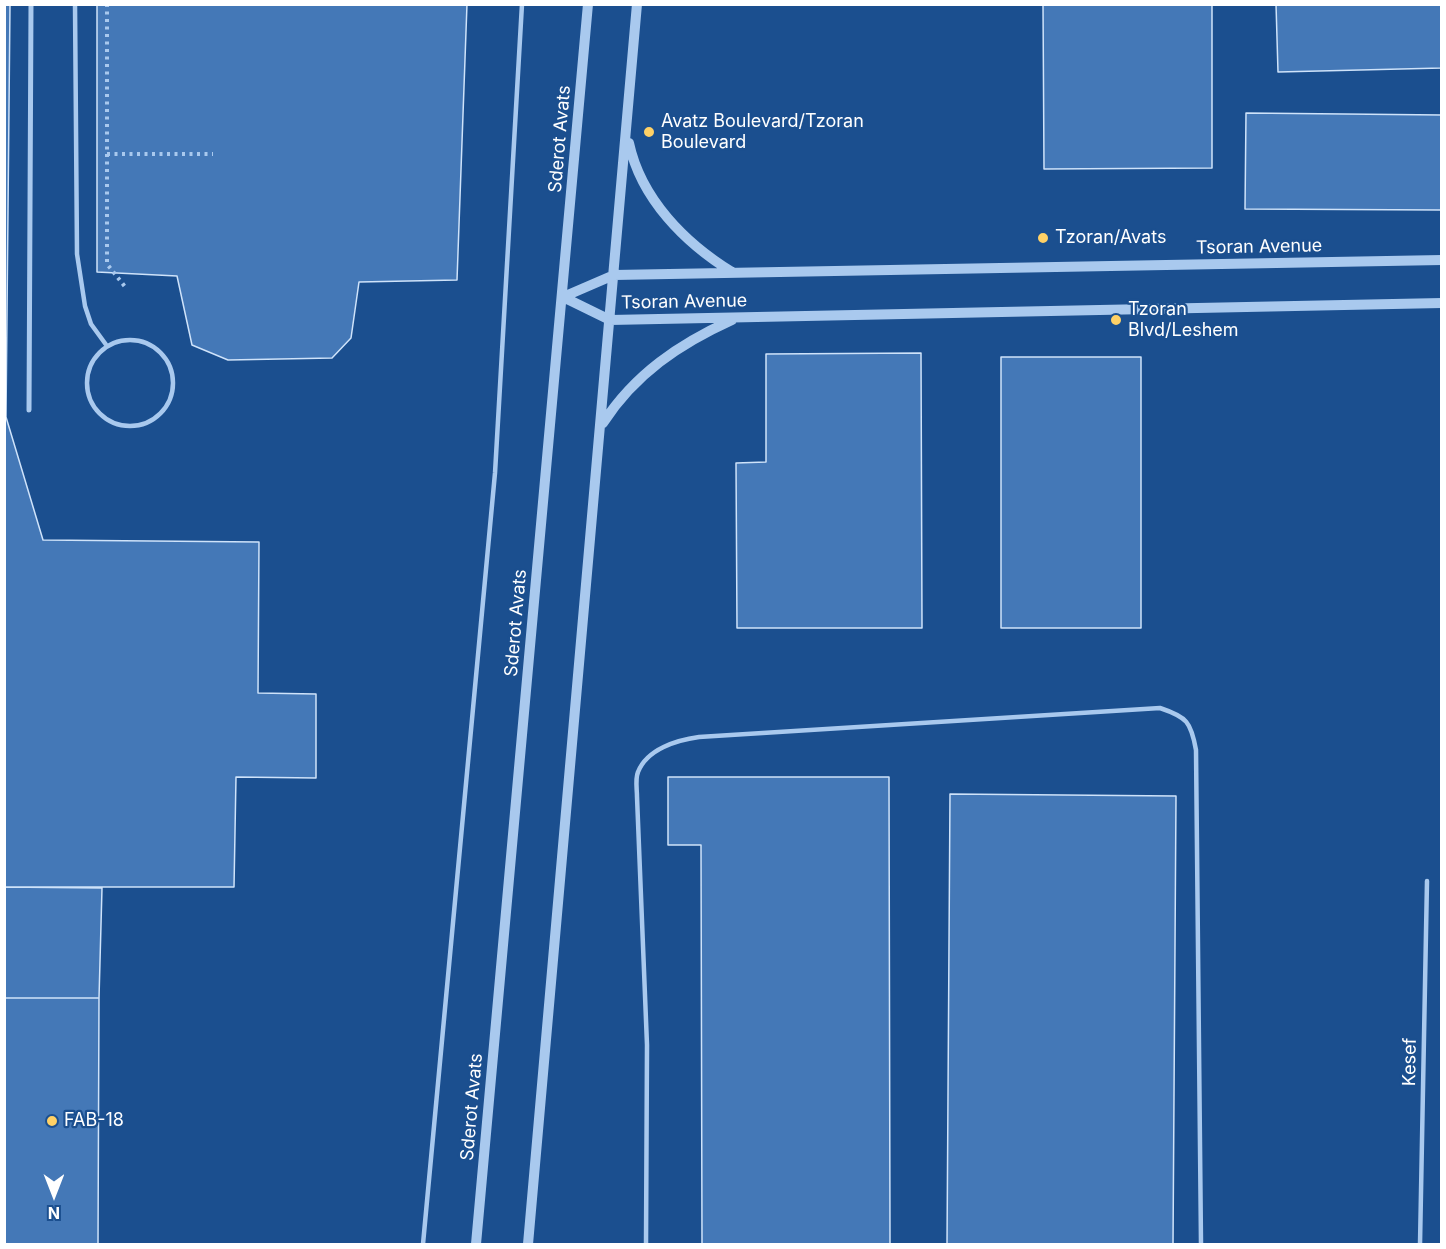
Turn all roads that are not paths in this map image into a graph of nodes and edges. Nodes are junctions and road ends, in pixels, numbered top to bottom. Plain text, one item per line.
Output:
1 (31, 4) edge
2 (75, 4) edge
3 (522, 4) edge
4 (588, 4) edge
5 (638, 4) edge
6 (626, 129) junction
7 (1442, 260) edge
8 (733, 272) junction
9 (614, 274) junction
10 (563, 297) junction
11 (1442, 303) edge
12 (738, 317) junction
13 (610, 320) junction
14 (107, 346) junction
15 (29, 410) dead end
16 (601, 425) junction
17 (1427, 881) dead end
18 (423, 1245) edge
19 (476, 1245) edge
20 (528, 1245) edge
21 (646, 1245) edge
22 (1201, 1245) edge
23 (1420, 1245) edge

1 - 15 street
2 - 14 lane
3 - 18 lane
4 - 10 street, Sderot Avats
5 - 6 street
6 - 8 street
6 - 9 street
7 - 8 street, Tsoran Avenue
8 - 9 street, Tsoran Avenue
9 - 10 street, Tsoran Avenue
9 - 13 street
10 - 13 street, Tsoran Avenue
10 - 19 street, Sderot Avats
11 - 12 street, Tsoran Avenue
12 - 13 street, Tsoran Avenue
12 - 16 street
13 - 16 street
14 - 14 lane
16 - 20 street
17 - 23 lane, Kesef
21 - 22 lane

